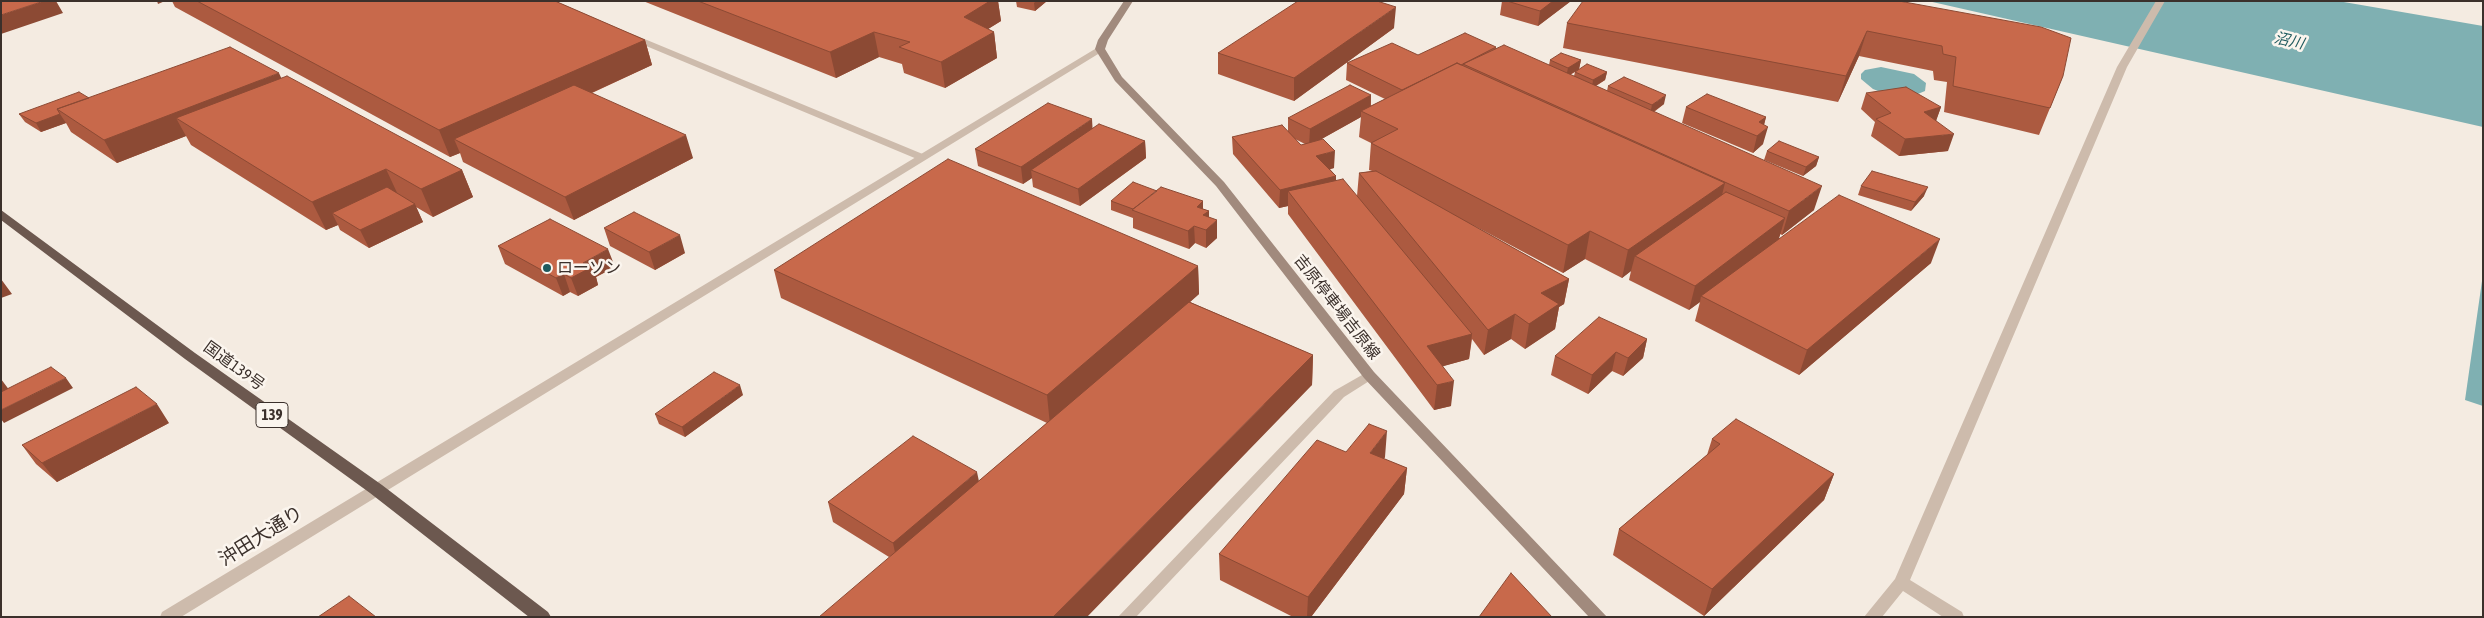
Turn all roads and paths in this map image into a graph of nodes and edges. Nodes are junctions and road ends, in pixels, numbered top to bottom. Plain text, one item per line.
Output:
1 (1129, 1) edge
2 (2160, 1) edge
3 (619, 32) edge
4 (1100, 48) junction
5 (921, 157) junction
6 (1, 214) edge
7 (1369, 374) junction
8 (376, 489) junction
9 (1901, 582) junction
10 (168, 617) edge
11 (542, 617) edge
12 (1126, 617) edge
13 (1599, 617) edge
14 (1872, 617) edge
15 (1956, 617) edge

1 - 4 main road
2 - 9 street
3 - 5 street
4 - 5 street, 沖田大通り
4 - 7 main road, 吉原停車場吉原線
5 - 8 street, 沖田大通り
6 - 8 highway, 国道139号 / 139
7 - 12 street
7 - 13 main road, 吉原停車場吉原線
8 - 10 street, 沖田大通り
8 - 11 highway, 国道139号 / 139
9 - 14 street
9 - 15 street

